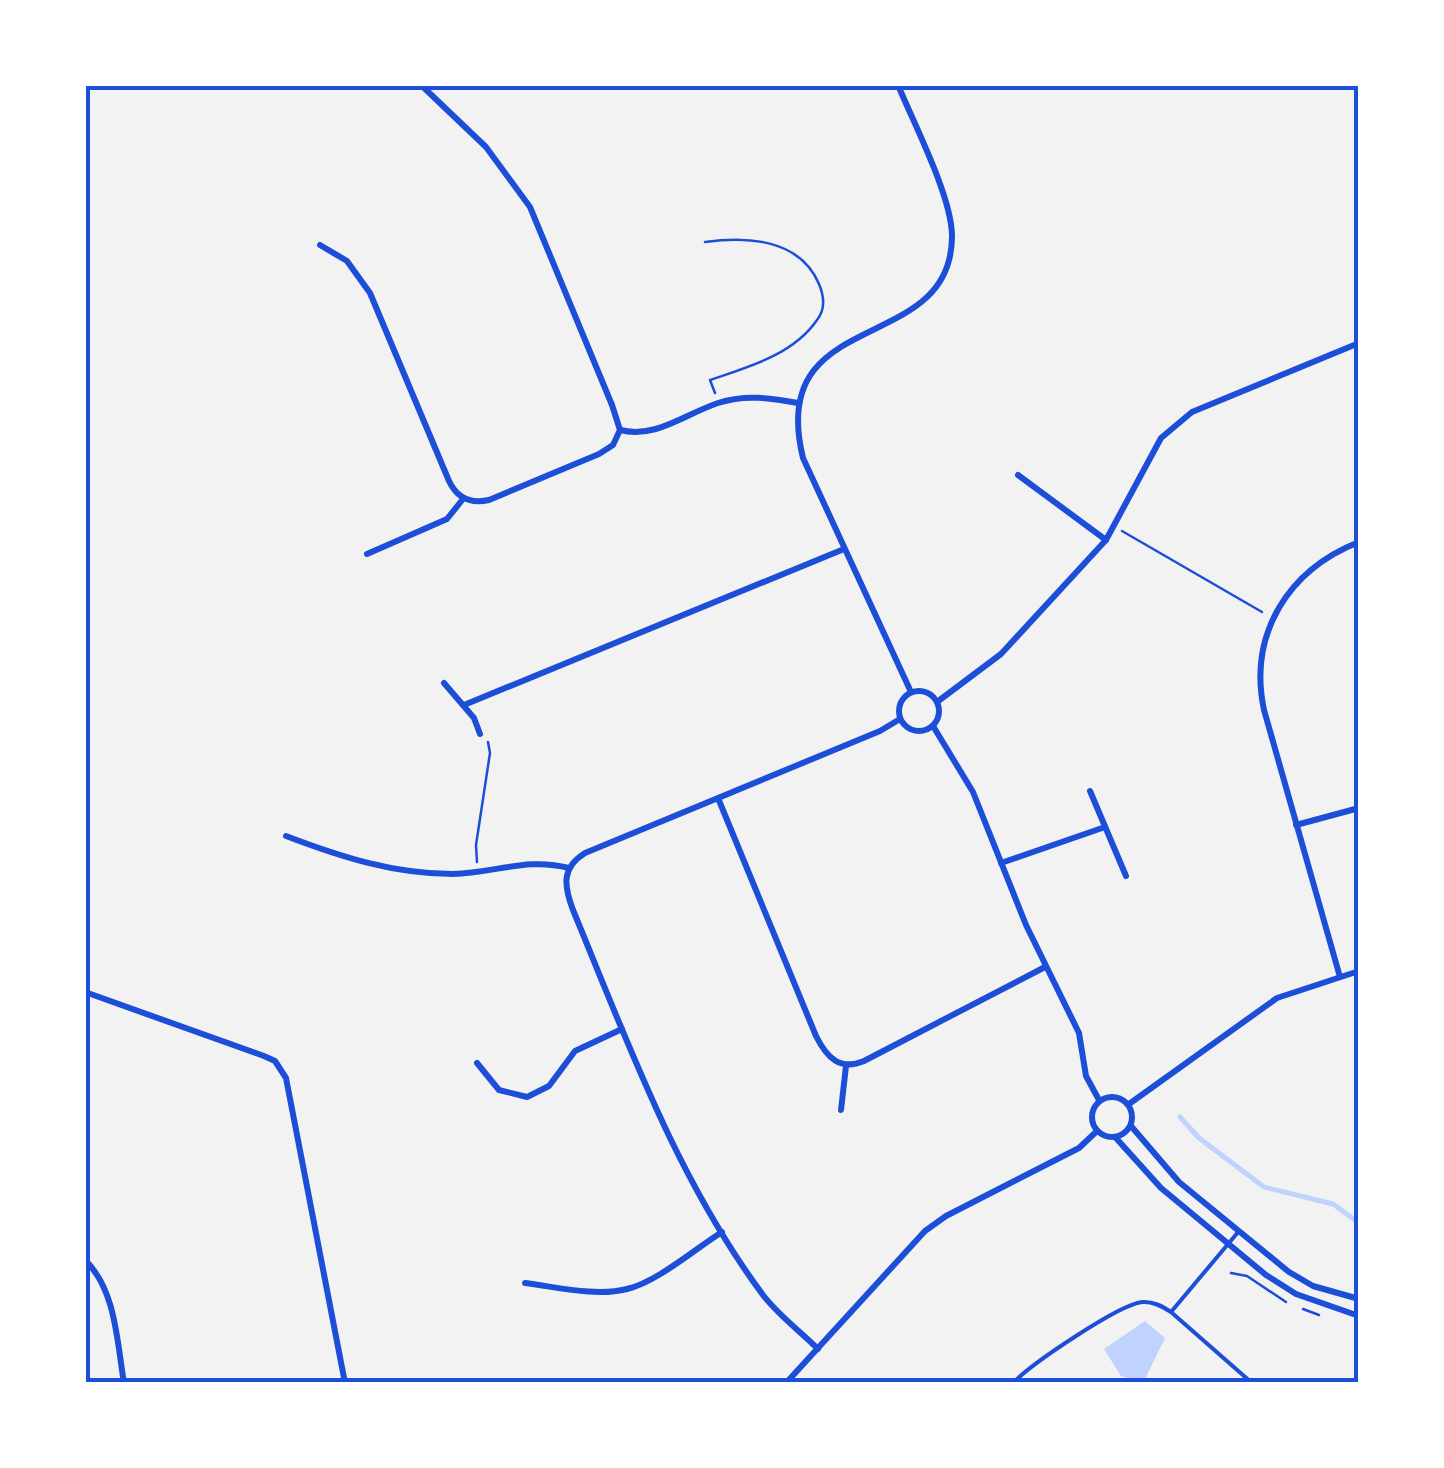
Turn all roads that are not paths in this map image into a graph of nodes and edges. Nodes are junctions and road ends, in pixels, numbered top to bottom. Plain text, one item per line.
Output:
1 (421, 85) edge
2 (898, 85) edge
3 (320, 245) dead end
4 (1359, 343) edge
5 (798, 403) junction
6 (620, 430) junction
7 (1018, 474) dead end
8 (464, 499) junction
9 (1106, 540) junction
10 (1359, 542) edge
11 (844, 549) junction
12 (367, 554) dead end
13 (444, 683) dead end
14 (911, 692) junction
15 (937, 702) junction
16 (464, 705) junction
17 (900, 719) junction
18 (933, 726) junction
19 (480, 734) road end
20 (1090, 791) dead end
21 (718, 798) junction
22 (1359, 808) edge
23 (1296, 825) junction
24 (1105, 826) junction
25 (286, 836) dead end
26 (1001, 863) junction
27 (569, 868) junction
28 (1126, 876) dead end
29 (1046, 967) junction
30 (1359, 971) edge
31 (1340, 976) junction
32 (85, 992) edge
33 (622, 1029) junction
34 (477, 1064) dead end
35 (846, 1066) junction
36 (1100, 1100) junction
37 (1128, 1104) junction
38 (841, 1110) dead end
39 (1130, 1126) junction
40 (1097, 1131) junction
41 (1115, 1137) junction
42 (1240, 1231) junction
43 (722, 1232) junction
44 (1228, 1245) junction
45 (85, 1260) edge
46 (526, 1283) dead end
47 (1359, 1299) edge
48 (1172, 1312) junction
49 (1359, 1316) edge
50 (818, 1348) junction
51 (1019, 1377) junction
52 (124, 1383) edge
53 (345, 1383) edge
54 (786, 1383) edge
55 (1013, 1383) edge
56 (1026, 1383) edge
57 (1252, 1383) edge

1 - 6 street
2 - 5 street
3 - 8 street
4 - 9 street
5 - 6 street
5 - 11 street
6 - 8 street
7 - 9 street
8 - 12 street
9 - 15 street
10 - 23 street
11 - 14 street
11 - 16 street
13 - 16 street
14 - 15 street
14 - 17 street
15 - 18 street
16 - 19 street
17 - 18 street
17 - 21 street
18 - 26 street
20 - 24 street
21 - 27 street
21 - 35 street
22 - 23 street
23 - 31 street
24 - 26 street
24 - 28 street
25 - 27 street
26 - 29 street
27 - 33 street
29 - 35 street
29 - 36 street
30 - 31 street
31 - 37 street
32 - 53 street
33 - 34 street
33 - 43 street
35 - 38 street
36 - 37 street
36 - 40 street
37 - 39 street
39 - 41 street
39 - 42 street
40 - 41 street
40 - 50 street
41 - 44 street
42 - 44 lane
42 - 47 street
43 - 46 street
43 - 50 street
44 - 48 lane
44 - 49 street
45 - 52 street
48 - 51 lane
48 - 57 lane
50 - 54 street
51 - 55 lane
51 - 56 lane

